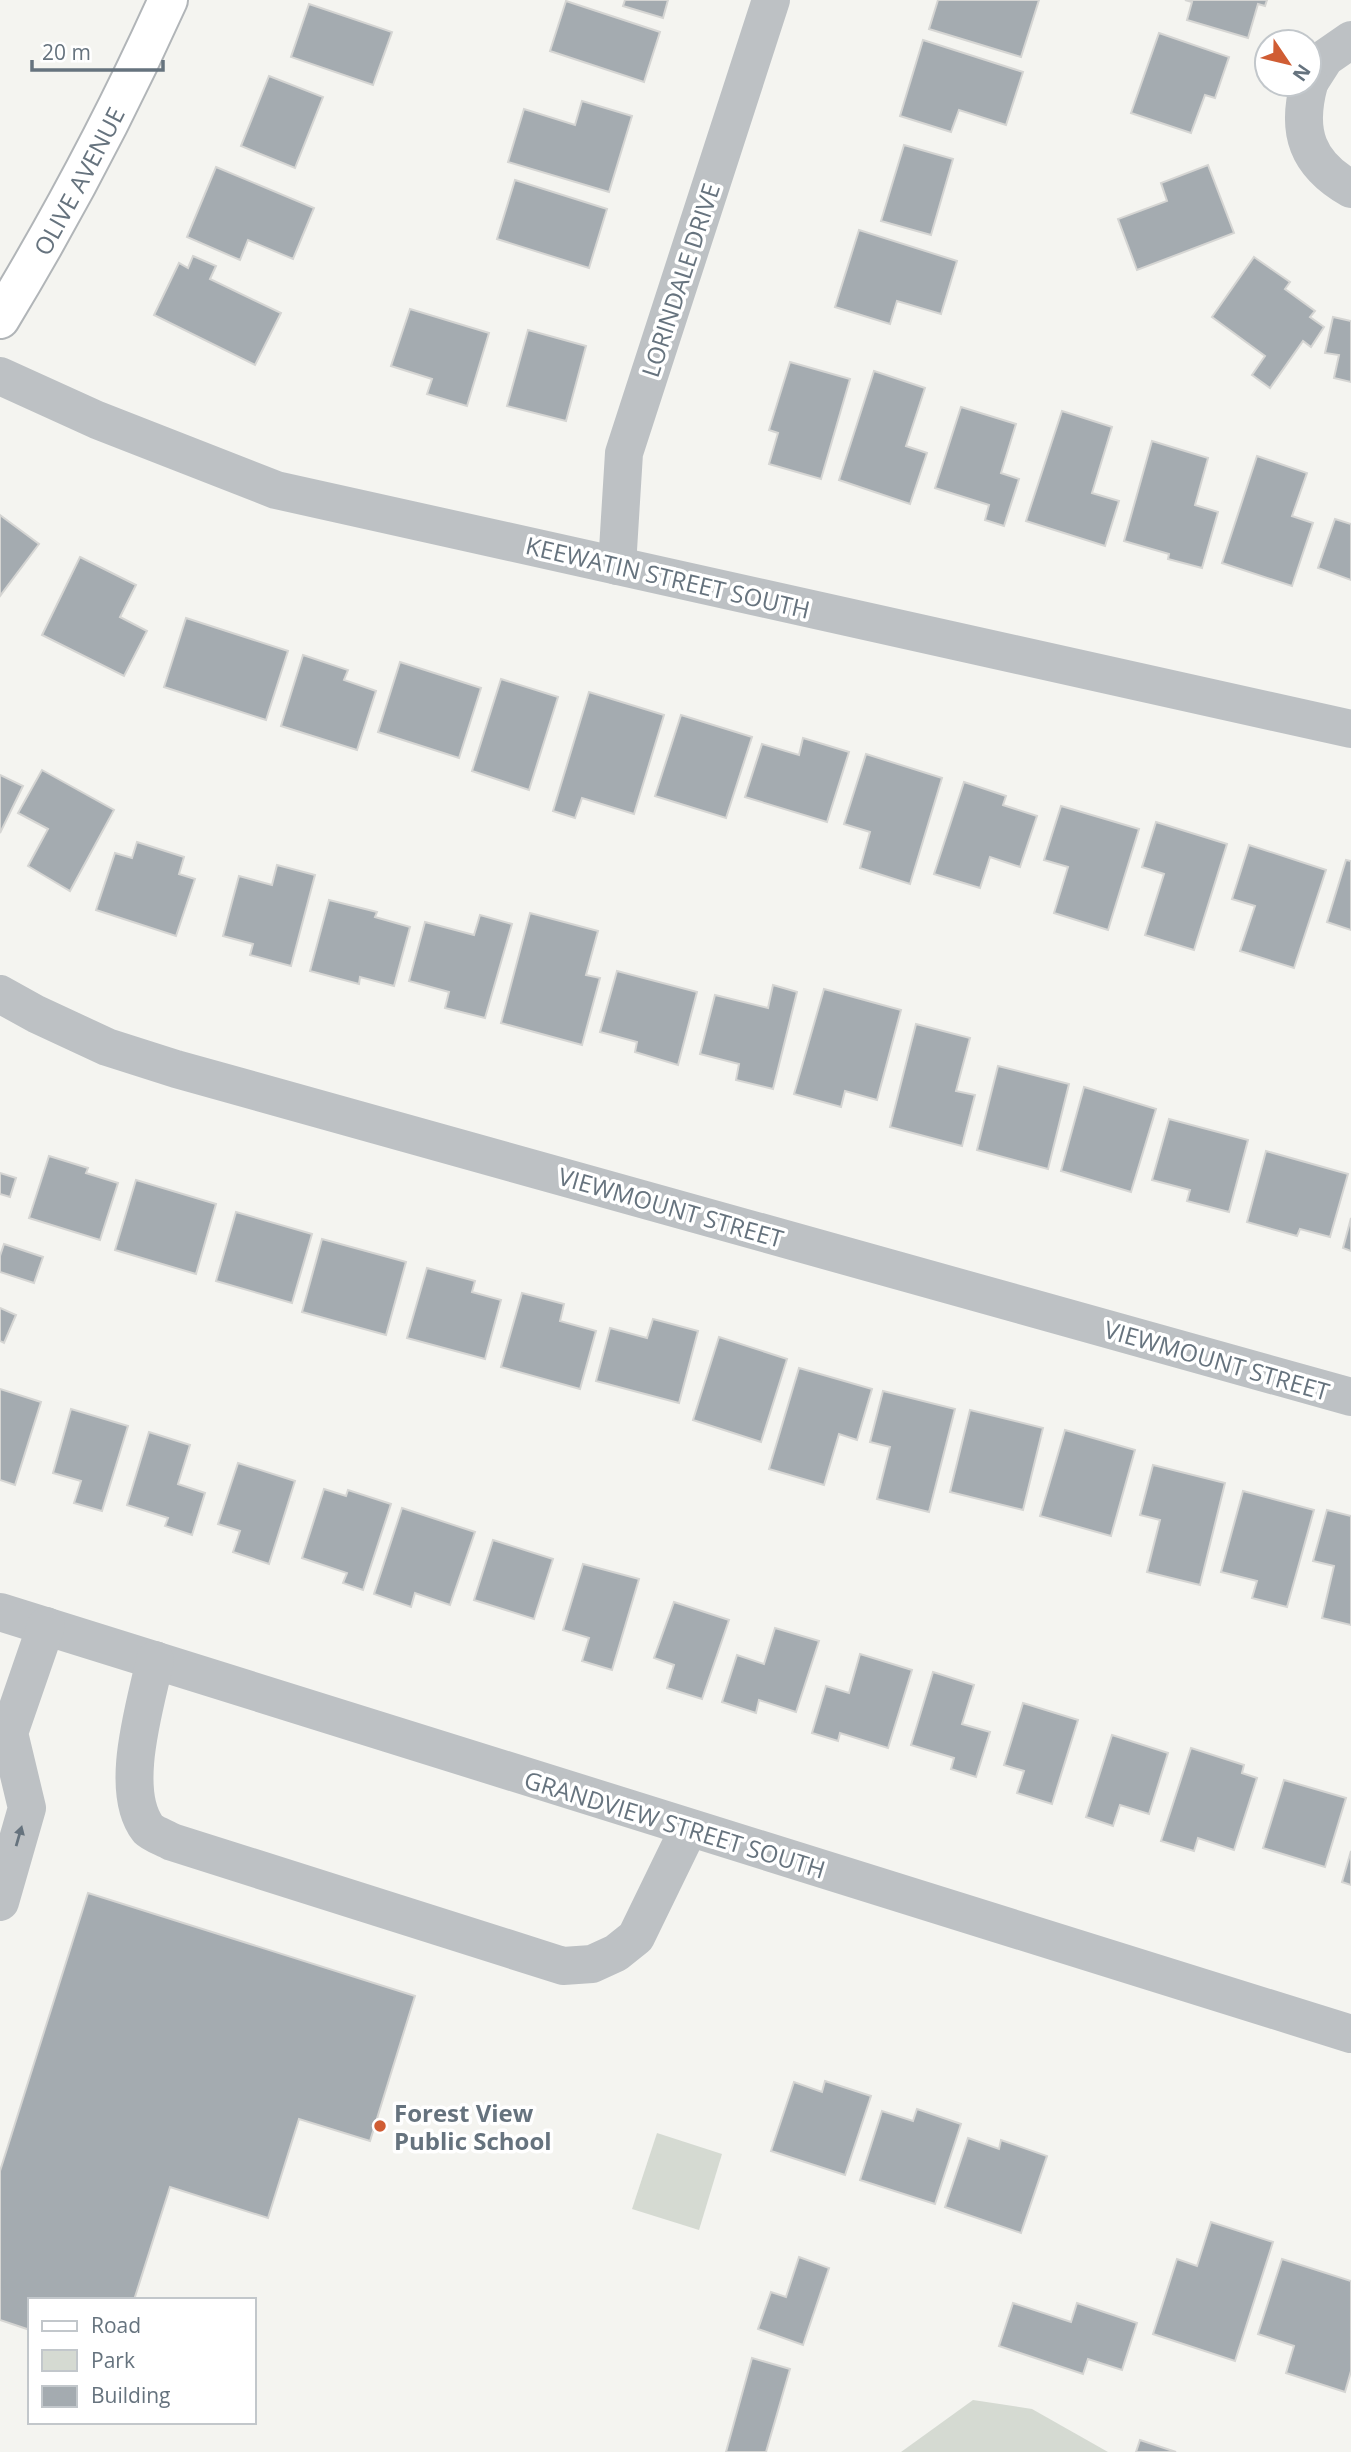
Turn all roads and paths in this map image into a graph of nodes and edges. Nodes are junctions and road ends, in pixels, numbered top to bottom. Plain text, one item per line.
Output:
1 (168, 0) edge
2 (771, 0) edge
3 (1351, 40) edge
4 (1323, 61) edge
5 (1305, 98) edge
6 (1351, 189) edge
7 (0, 319) edge
8 (0, 376) edge
9 (617, 566) junction
10 (1351, 729) edge
11 (0, 994) edge
12 (1351, 1397) edge
13 (0, 1612) edge
14 (46, 1626) junction
15 (155, 1660) junction
16 (5, 1736) edge
17 (689, 1828) junction
18 (0, 1902) edge
19 (1351, 2034) edge

1 - 7 main road, OLIVE AVENUE
2 - 9 street, LORINDALE DRIVE
3 - 4 street
5 - 6 street
8 - 9 street, KEEWATIN STREET SOUTH
9 - 10 street, KEEWATIN STREET SOUTH
11 - 12 street, VIEWMOUNT STREET
13 - 14 street, GRANDVIEW STREET SOUTH
14 - 15 street, GRANDVIEW STREET SOUTH
14 - 16 street
15 - 17 street, GRANDVIEW STREET SOUTH
15 - 17 street
18 -> 16 street
17 - 19 street, GRANDVIEW STREET SOUTH

